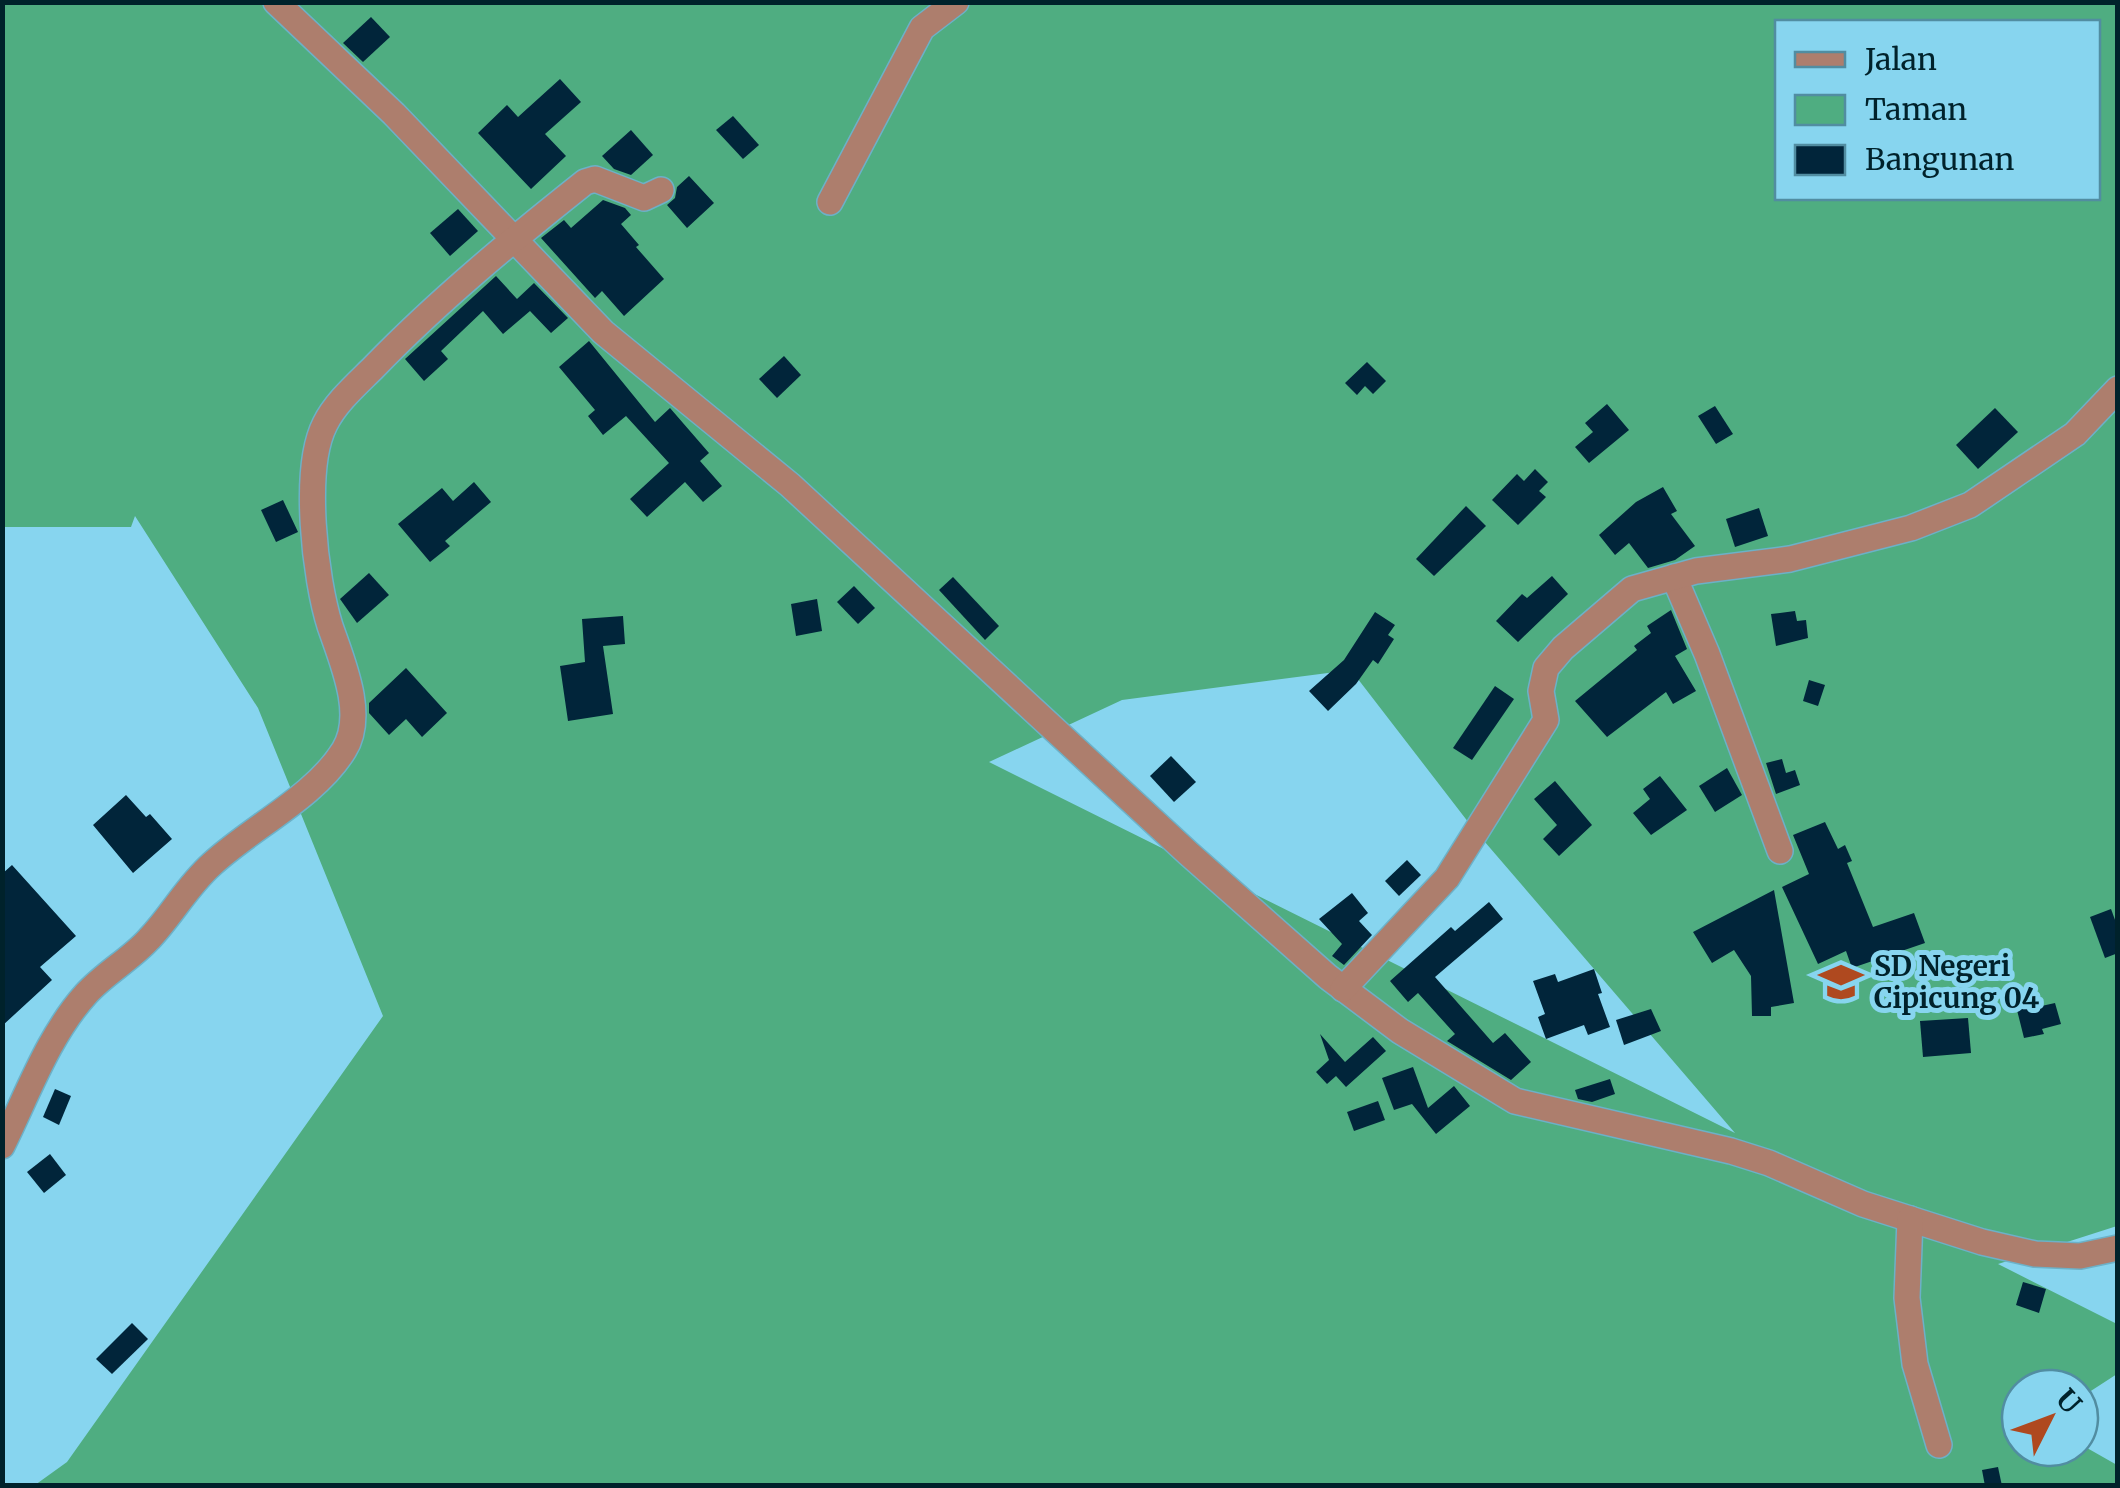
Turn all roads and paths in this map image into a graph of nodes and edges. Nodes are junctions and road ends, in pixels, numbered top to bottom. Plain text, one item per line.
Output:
1 (276, 2) edge
2 (956, 2) edge
3 (661, 190) dead end
4 (830, 202) dead end
5 (512, 241) junction
6 (2118, 390) edge
7 (1674, 577) junction
8 (1780, 850) dead end
9 (1344, 989) junction
10 (2, 1146) edge
11 (1910, 1219) junction
12 (2118, 1248) edge
13 (1939, 1444) dead end

1 - 5 street
2 - 4 street
3 - 5 street
5 - 9 street
5 - 10 street
6 - 7 street
7 - 8 street
7 - 9 street
9 - 11 street
11 - 12 street
11 - 13 street

